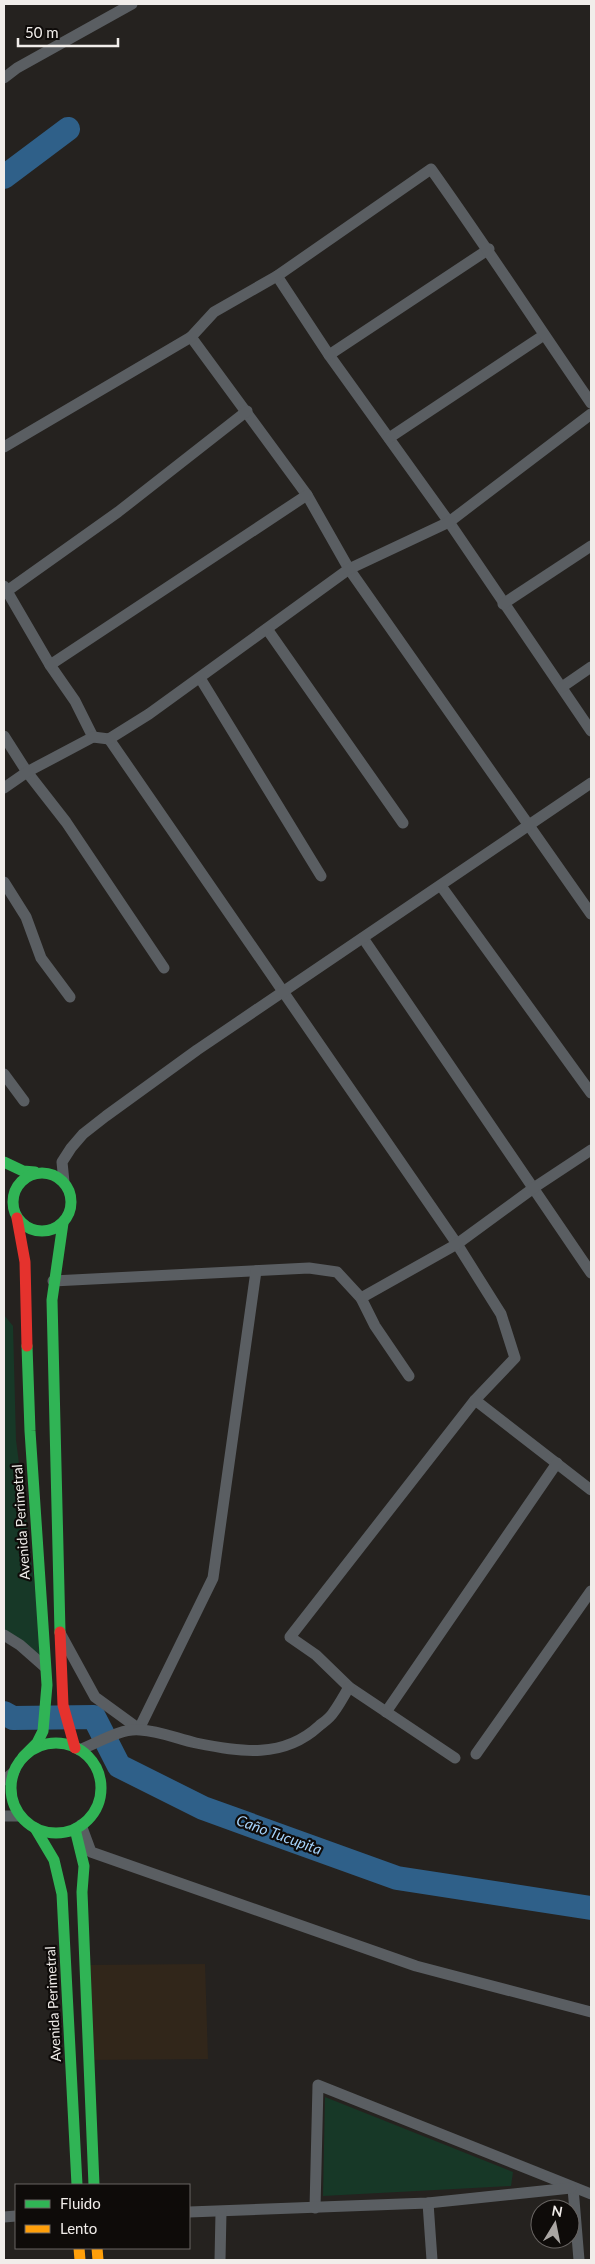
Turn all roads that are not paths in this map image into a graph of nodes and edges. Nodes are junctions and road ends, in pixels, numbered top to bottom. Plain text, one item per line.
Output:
1 (132, 4) edge
2 (4, 78) edge
3 (489, 250) junction
4 (277, 276) junction
5 (544, 335) junction
6 (191, 337) junction
7 (329, 355) junction
8 (591, 403) edge
9 (247, 411) junction
10 (591, 414) edge
11 (389, 438) junction
12 (4, 448) edge
13 (307, 494) junction
14 (449, 522) junction
15 (591, 546) edge
16 (349, 569) junction
17 (5, 589) edge
18 (504, 604) junction
19 (267, 629) junction
20 (50, 665) junction
21 (591, 667) edge
22 (200, 678) junction
23 (562, 687) junction
24 (591, 731) edge
25 (4, 736) edge
26 (94, 737) junction
27 (109, 739) junction
28 (27, 772) junction
29 (591, 782) edge
30 (4, 788) edge
31 (404, 823) dead end
32 (529, 825) junction
33 (321, 876) dead end
34 (4, 882) edge
35 (441, 886) junction
36 (591, 914) edge
37 (363, 938) junction
38 (164, 968) dead end
39 (283, 993) junction
40 (70, 997) dead end
41 (4, 1074) edge
42 (591, 1093) edge
43 (24, 1101) dead end
44 (591, 1150) edge
45 (4, 1162) edge
46 (34, 1172) junction
47 (64, 1182) junction
48 (535, 1187) junction
49 (4, 1192) edge
50 (15, 1213) junction
51 (63, 1223) junction
52 (457, 1244) junction
53 (256, 1271) junction
54 (591, 1273) edge
55 (53, 1281) junction
56 (362, 1298) junction
57 (409, 1376) dead end
58 (475, 1400) junction
59 (557, 1463) junction
60 (591, 1490) edge
61 (591, 1591) edge
62 (59, 1631) junction
63 (4, 1635) edge
64 (45, 1667) junction
65 (349, 1687) junction
66 (386, 1712) junction
67 (139, 1730) junction
68 (77, 1749) junction
69 (476, 1754) dead end
70 (23, 1757) junction
71 (455, 1758) dead end
72 (14, 1772) junction
73 (4, 1780) edge
74 (4, 1816) edge
75 (20, 1816) junction
76 (78, 1827) junction
77 (35, 1828) junction
78 (591, 2012) edge
79 (77, 2184) edge
80 (94, 2184) edge
81 (573, 2188) junction
82 (591, 2194) edge
83 (428, 2203) junction
84 (315, 2208) junction
85 (190, 2212) edge
86 (221, 2212) junction
87 (220, 2260) edge
88 (432, 2260) edge
89 (579, 2260) edge

1 - 2 street
3 - 4 street
3 - 5 street
3 - 7 street
4 - 6 street
4 - 7 street
5 - 8 street
5 - 11 street
6 - 9 street
6 - 12 street
7 - 11 street
9 - 13 street
9 - 17 street
10 - 14 street
11 - 14 street
13 - 16 street
13 - 20 street
14 - 16 street
14 - 18 street
15 - 18 street
16 - 19 street
16 - 32 street
17 - 20 street
18 - 23 street
19 - 22 street
19 - 31 street
20 - 26 street
21 - 23 street
22 - 27 street
22 - 33 street
23 - 24 street
25 - 28 street
26 - 27 street
26 - 28 street
27 - 39 street
28 - 30 street
28 - 38 street
29 - 32 street
32 - 35 street
32 - 36 street
34 - 40 street
35 - 37 street
35 - 42 street
37 - 39 street
37 - 48 street
39 - 47 street
39 - 52 street
41 - 43 street
44 - 48 street
45 - 46 street
46 - 47 street
46 - 50 street
47 - 51 street
48 - 52 street
48 - 54 street
49 - 50 street, Avenida Perimetral
50 - 51 street
50 - 64 street, Avenida Perimetral
51 - 55 street
52 - 56 street
52 - 58 street
53 - 55 street
53 - 56 street
53 - 67 street
55 - 62 street
56 - 57 street
58 - 59 street
58 - 65 street
59 - 60 street
59 - 66 street
61 - 69 street
62 - 67 street
62 - 68 street
63 - 64 street
64 - 70 street, Avenida Perimetral
65 - 66 street
65 - 67 street
66 - 71 street
67 - 68 street
68 - 70 street
68 - 76 street
70 - 72 street
72 - 73 street
72 - 75 street
74 - 75 street
75 - 77 street
76 - 77 street
76 - 78 street
76 - 80 street
77 - 79 street, Avenida Perimetral
81 - 82 street
81 - 83 street
81 - 84 street
81 - 89 street
83 - 84 street
83 - 88 street
84 - 86 street
85 - 86 street
86 - 87 street

